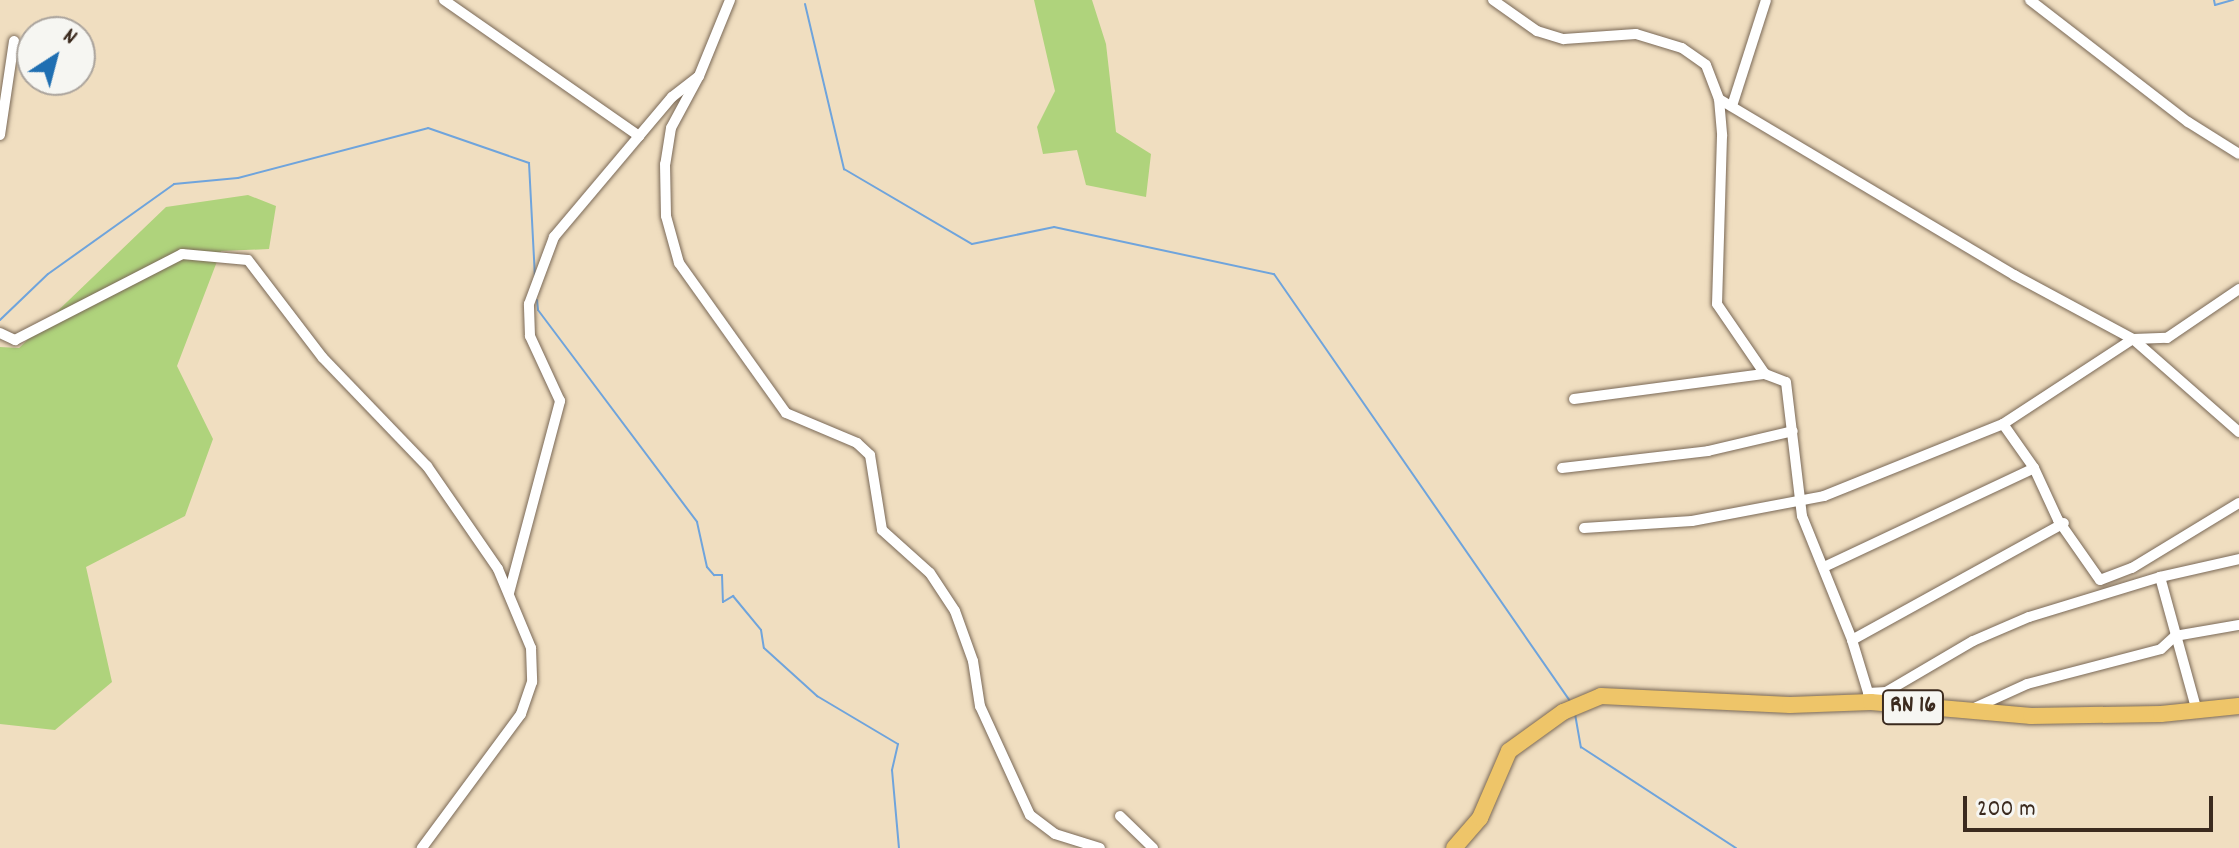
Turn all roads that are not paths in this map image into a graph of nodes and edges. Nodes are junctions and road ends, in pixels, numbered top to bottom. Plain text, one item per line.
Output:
1 (444, 0) edge
2 (730, 0) edge
3 (1493, 0) edge
4 (1766, 0) edge
5 (2030, 0) edge
6 (456, 5) edge
7 (14, 41) dead end
8 (699, 76) junction
9 (1719, 99) junction
10 (1732, 106) junction
11 (0, 135) edge
12 (639, 136) junction
13 (2239, 154) edge
14 (2239, 289) edge
15 (0, 333) edge
16 (2133, 339) junction
17 (1765, 374) junction
18 (1574, 399) dead end
19 (2003, 424) junction
20 (1793, 431) junction
21 (2239, 432) edge
22 (1562, 468) dead end
23 (2034, 468) junction
24 (1798, 499) junction
25 (2239, 503) edge
26 (2064, 523) junction
27 (1584, 528) dead end
28 (2239, 559) edge
29 (1824, 567) junction
30 (2160, 577) junction
31 (509, 593) junction
32 (2239, 625) edge
33 (2175, 636) junction
34 (1852, 640) junction
35 (1870, 698) junction
36 (2239, 706) edge
37 (2197, 711) junction
38 (1963, 714) junction
39 (1120, 816) dead end
40 (422, 848) edge
41 (1100, 848) edge
42 (1153, 848) edge
43 (1454, 848) edge

1 - 6 street
2 - 8 street
3 - 9 street
4 - 10 street
5 - 13 street
6 - 12 street
7 - 11 street
8 - 12 street
8 - 41 street
9 - 10 street
9 - 17 street
10 - 16 street
12 - 31 street
14 - 16 street
15 - 31 street
16 - 19 street
16 - 21 street
17 - 18 street
17 - 20 street
19 - 23 street
19 - 24 street
20 - 22 street
20 - 24 street
23 - 26 street
23 - 29 street
24 - 27 street
24 - 29 street
25 - 26 street
26 - 34 street
28 - 30 street
29 - 34 street
30 - 33 street
30 - 35 street
31 - 40 street
32 - 33 street
33 - 37 street
33 - 38 street
34 - 35 street
35 - 38 main road, RN 16
35 - 43 main road, RN 16
36 - 37 main road, RN 16
37 - 38 main road, RN 16
39 - 42 street

